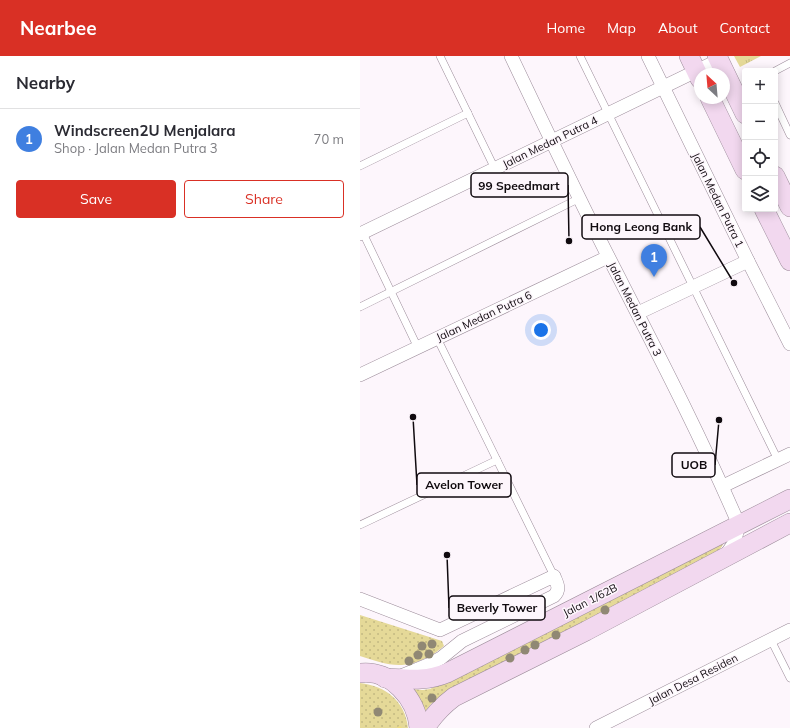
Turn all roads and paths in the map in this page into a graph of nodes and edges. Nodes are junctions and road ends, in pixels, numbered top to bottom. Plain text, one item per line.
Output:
1 (440, 56) edge
2 (511, 56) edge
3 (580, 56) edge
4 (648, 56) edge
5 (718, 58) edge
6 (790, 64) edge
7 (697, 68) edge
8 (778, 69) edge
9 (694, 70) edge
10 (663, 87) junction
11 (713, 104) edge
12 (775, 104) edge
13 (742, 108) edge
14 (468, 113) junction
15 (609, 114) junction
16 (790, 135) edge
17 (552, 141) junction
18 (742, 164) edge
19 (360, 166) edge
20 (495, 169) junction
21 (778, 182) edge
22 (580, 198) junction
23 (790, 207) edge
24 (766, 212) edge
25 (361, 232) edge
26 (608, 257) junction
27 (748, 261) junction
28 (790, 261) edge
29 (694, 287) junction
30 (391, 292) junction
31 (360, 307) edge
32 (638, 313) junction
33 (437, 338) junction
34 (790, 344) edge
35 (418, 348) junction
36 (360, 375) edge
37 (784, 457) edge
38 (497, 460) junction
39 (723, 486) junction
40 (790, 499) edge
41 (790, 523) edge
42 (360, 524) edge
43 (739, 525) junction
44 (720, 561) junction
45 (554, 576) junction
46 (360, 599) edge
47 (790, 630) edge
48 (771, 640) junction
49 (361, 672) edge
50 (389, 678) junction
51 (790, 678) edge
52 (419, 728) edge
53 (425, 728) edge
54 (596, 728) edge

1 - 14 lane
2 - 17 street, Jalan Medan Putra 3
3 - 15 lane
4 - 10 street, Jalan Medan Putra 1
5 - 7 street, Jalan Medan Putra 4
5 - 13 main road
6 - 8 lane
9 - 10 street, Jalan Medan Putra 4
10 - 15 street, Jalan Medan Putra 4
10 - 27 street, Jalan Medan Putra 1
11 - 18 main road
12 - 16 lane
14 - 19 lane
14 - 20 lane
15 - 17 street, Jalan Medan Putra 4
15 - 29 lane
17 - 20 street, Jalan Medan Putra 4
17 - 22 street, Jalan Medan Putra 3
20 - 25 street, Jalan Medan Putra 4
21 - 23 main road
22 - 26 street, Jalan Medan Putra 3
22 - 30 lane
24 - 28 main road
25 - 30 lane
26 - 32 street, Jalan Medan Putra 3
26 - 33 street, Jalan Medan Putra 6
27 - 29 street
27 - 34 street, Jalan Medan Putra 1
29 - 32 street
29 - 37 lane
30 - 31 lane
30 - 35 lane
32 - 39 street, Jalan Medan Putra 3
33 - 35 street, Jalan Medan Putra 6
33 - 38 lane
35 - 36 street, Jalan Medan Putra 6
37 - 39 street
38 - 42 lane
38 - 45 lane
39 - 43 street, Jalan Medan Putra 3
40 - 43 main road, Jalan 1/62B
41 - 44 main road
43 - 44 street
43 - 50 main road, Jalan 1/62B
44 - 53 main road
45 - 46 street
45 - 50 street
47 - 48 street, Jalan Desa Residen
48 - 51 lane
48 - 54 street, Jalan Desa Residen
49 - 50 main road
50 - 52 main road

